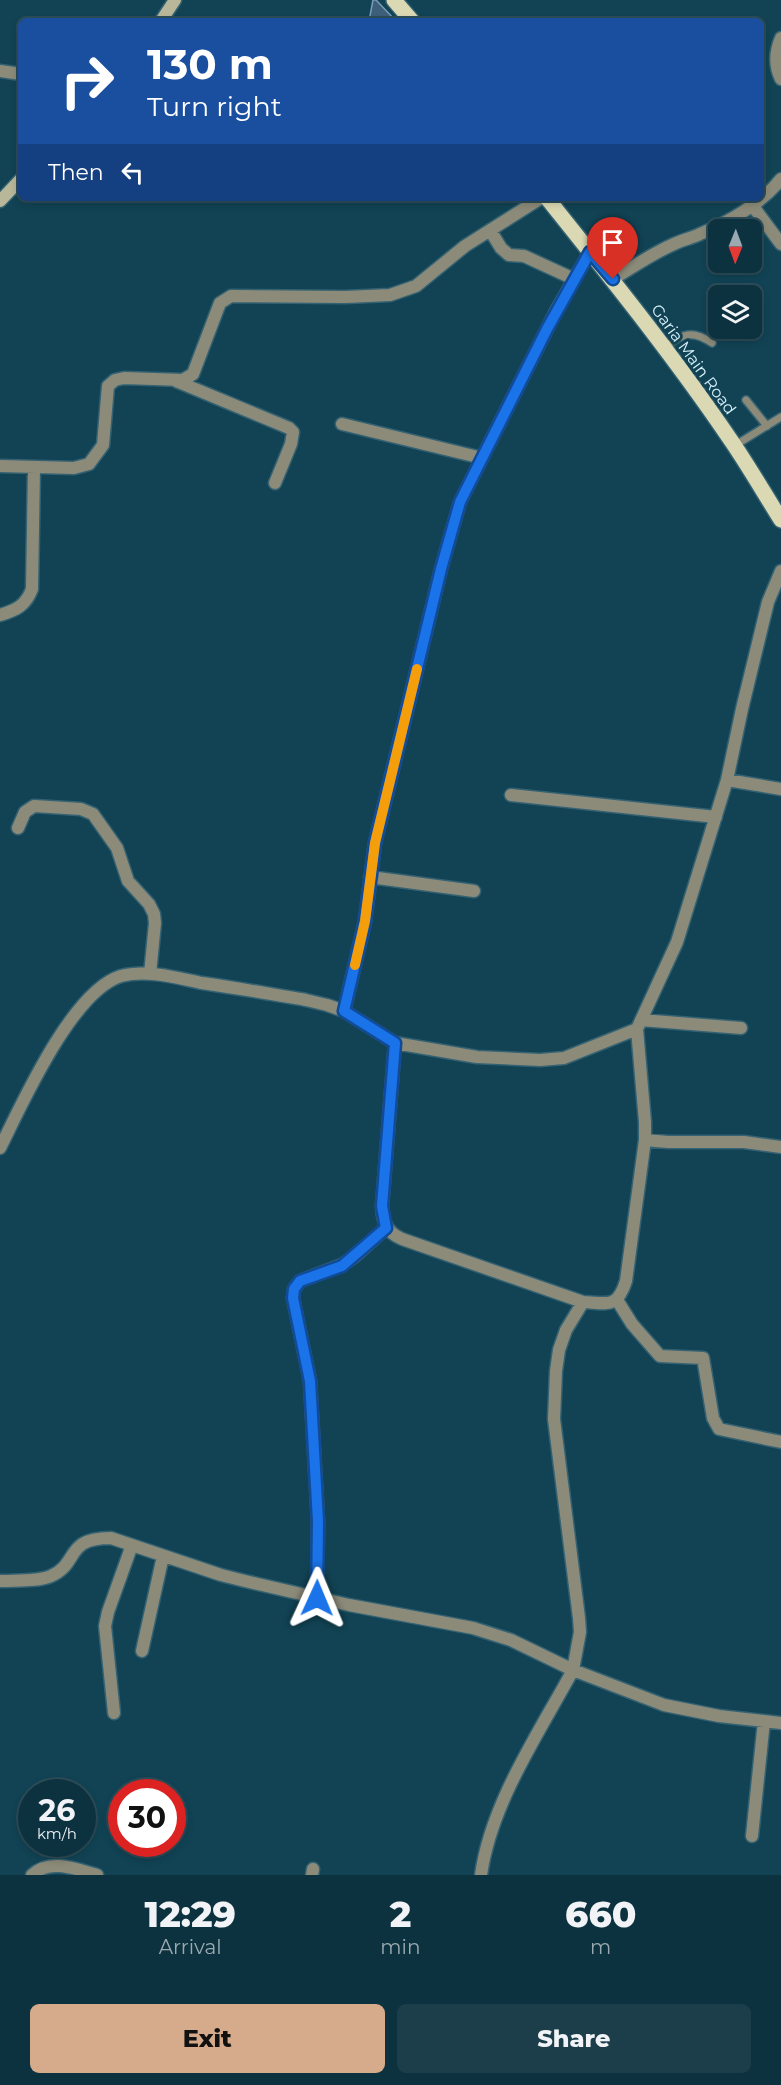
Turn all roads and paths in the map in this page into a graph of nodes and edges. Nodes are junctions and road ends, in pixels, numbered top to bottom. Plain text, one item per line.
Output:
1 (175, 0) edge
2 (394, 0) edge
3 (163, 18) edge
4 (409, 18) edge
5 (781, 38) edge
6 (0, 71) edge
7 (18, 74) edge
8 (781, 79) edge
9 (781, 179) edge
10 (18, 182) edge
11 (764, 196) edge
12 (0, 201) edge
13 (535, 201) edge
14 (549, 201) edge
15 (757, 201) edge
16 (752, 205) junction
17 (490, 230) junction
18 (781, 244) edge
19 (590, 252) junction
20 (574, 279) junction
21 (613, 279) junction
22 (712, 343) dead end
23 (664, 347) junction
24 (174, 380) junction
25 (746, 400) dead end
26 (781, 417) edge
27 (342, 424) dead end
28 (767, 426) junction
29 (735, 446) junction
30 (482, 458) junction
31 (0, 466) edge
32 (34, 468) junction
33 (275, 483) dead end
34 (781, 520) edge
35 (781, 571) edge
36 (0, 615) edge
37 (727, 780) junction
38 (781, 789) edge
39 (511, 795) dead end
40 (716, 817) junction
41 (18, 828) dead end
42 (370, 877) junction
43 (474, 891) dead end
44 (150, 974) junction
45 (344, 1011) junction
46 (639, 1025) junction
47 (741, 1028) dead end
48 (395, 1043) junction
49 (645, 1140) junction
50 (1, 1146) edge
51 (781, 1147) edge
52 (386, 1228) junction
53 (617, 1300) junction
54 (583, 1302) junction
55 (781, 1442) edge
56 (132, 1545) junction
57 (163, 1556) junction
58 (0, 1581) edge
59 (317, 1598) junction
60 (142, 1651) dead end
61 (573, 1670) junction
62 (114, 1713) dead end
63 (764, 1721) junction
64 (781, 1723) edge
65 (752, 1836) dead end
66 (32, 1875) edge
67 (97, 1875) edge
68 (481, 1875) edge

1 - 3 main road
2 - 4 main road
5 - 8 street
6 - 7 street
9 - 11 street
10 - 12 main road
13 - 17 street
14 - 19 main road, Garia Main Road
15 - 16 street
16 - 18 street
16 - 21 street
17 - 20 street
17 - 24 street
19 - 20 street
19 - 21 main road, Garia Main Road
20 - 30 street
21 - 23 main road, Garia Main Road
22 - 23 lane
23 - 29 main road, Garia Main Road
24 - 32 street
24 - 33 street
25 - 28 lane
26 - 28 lane
27 - 30 street
28 - 29 lane
29 - 34 main road, Garia Main Road
30 - 42 street
31 - 32 street
32 - 36 street
35 - 37 street
37 - 38 street
37 - 40 street
39 - 40 street
40 - 46 street
41 - 44 street
42 - 43 street
42 - 45 street
44 - 45 street
44 - 50 street
45 - 48 street
46 - 47 street
46 - 48 street
46 - 49 street
48 - 52 street
49 - 51 street
49 - 53 street
52 - 54 street
52 - 59 street
53 - 54 street
53 - 55 street
54 - 61 street
56 - 57 street
56 - 58 street
56 - 62 street
57 - 59 street
57 - 60 street
59 - 61 street
61 - 63 street
61 - 68 street
63 - 64 street
63 - 65 street
66 - 67 street

